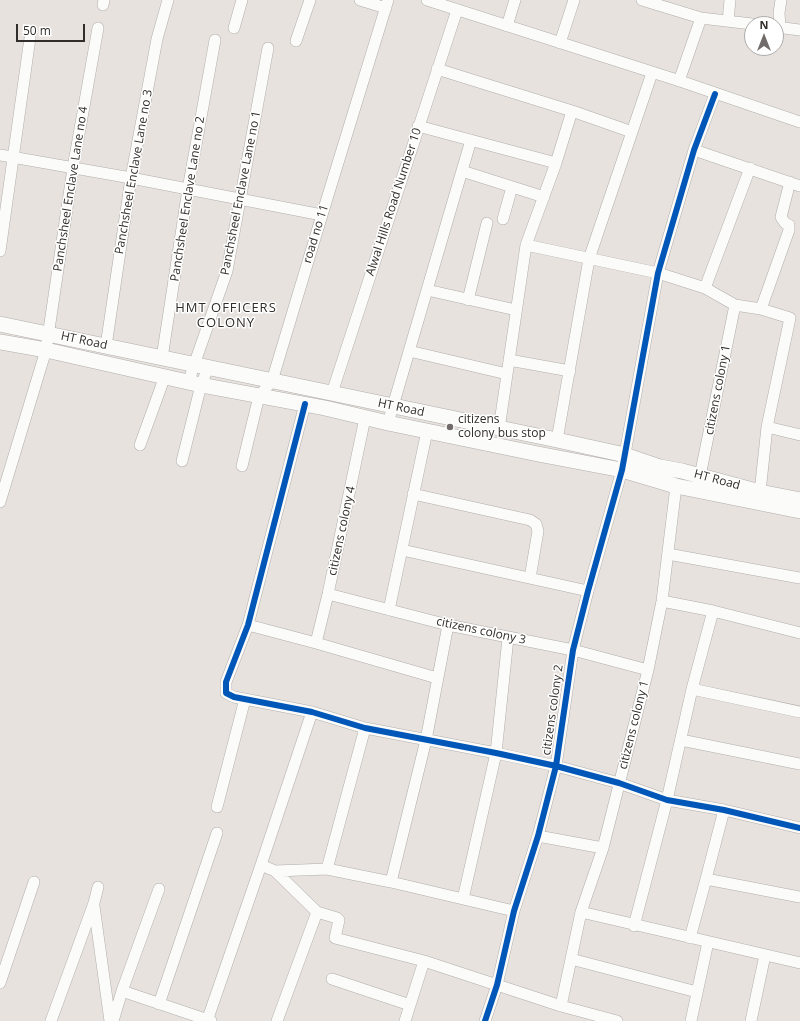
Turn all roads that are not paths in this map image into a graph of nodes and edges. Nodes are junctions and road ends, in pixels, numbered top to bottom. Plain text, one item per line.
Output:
1 (168, 0) edge
2 (242, 0) edge
3 (310, 0) edge
4 (360, 0) edge
5 (427, 0) edge
6 (515, 0) edge
7 (574, 0) edge
8 (642, 0) edge
9 (730, 0) edge
10 (782, 0) edge
11 (387, 4) edge
12 (457, 10) junction
13 (779, 16) edge
14 (701, 18) junction
15 (728, 21) junction
16 (744, 23) edge
17 (507, 26) junction
18 (98, 28) dead end
19 (234, 28) dead end
20 (784, 28) edge
21 (800, 30) edge
22 (30, 38) dead end
23 (215, 40) dead end
24 (296, 42) dead end
25 (560, 44) junction
26 (268, 48) dead end
27 (437, 69) junction
28 (652, 73) junction
29 (679, 81) junction
30 (715, 94) junction
31 (572, 111) junction
32 (800, 122) edge
33 (418, 126) junction
34 (632, 132) junction
35 (471, 140) junction
36 (694, 150) junction
37 (0, 155) edge
38 (12, 158) junction
39 (556, 163) junction
40 (73, 168) junction
41 (750, 168) junction
42 (462, 171) junction
43 (131, 178) junction
44 (795, 184) edge
45 (512, 187) junction
46 (188, 189) junction
47 (544, 197) junction
48 (240, 199) junction
49 (322, 215) junction
50 (502, 219) dead end
51 (487, 222) dead end
52 (526, 245) junction
53 (0, 251) edge
54 (589, 259) junction
55 (658, 273) junction
56 (705, 288) junction
57 (427, 290) junction
58 (468, 300) junction
59 (735, 305) junction
60 (761, 309) junction
61 (516, 310) junction
62 (0, 324) edge
63 (50, 334) junction
64 (0, 342) edge
65 (106, 346) junction
66 (46, 350) junction
67 (410, 351) junction
68 (162, 358) junction
69 (509, 360) junction
70 (201, 366) junction
71 (570, 371) junction
72 (507, 374) junction
73 (165, 376) junction
74 (272, 381) junction
75 (195, 383) junction
76 (332, 394) junction
77 (259, 396) junction
78 (305, 404) junction
79 (393, 406) junction
80 (365, 418) junction
81 (388, 423) junction
82 (767, 427) junction
83 (499, 429) junction
84 (427, 431) junction
85 (800, 435) edge
86 (557, 440) junction
87 (140, 445) dead end
88 (625, 455) junction
89 (182, 461) dead end
90 (242, 466) dead end
91 (622, 470) junction
92 (700, 476) junction
93 (676, 486) junction
94 (760, 492) junction
95 (413, 494) junction
96 (800, 500) edge
97 (0, 502) edge
98 (800, 511) edge
99 (402, 550) junction
100 (668, 554) junction
101 (530, 578) junction
102 (800, 578) edge
103 (588, 591) junction
104 (328, 594) junction
105 (662, 601) junction
106 (389, 610) junction
107 (712, 611) junction
108 (248, 625) junction
109 (448, 625) junction
110 (800, 633) edge
111 (508, 638) junction
112 (316, 643) junction
113 (573, 650) junction
114 (648, 670) junction
115 (437, 678) junction
116 (692, 689) junction
117 (245, 699) junction
118 (312, 712) junction
119 (800, 712) edge
120 (365, 728) junction
121 (426, 740) junction
122 (681, 740) junction
123 (496, 753) junction
124 (800, 764) edge
125 (556, 766) junction
126 (619, 783) junction
127 (667, 800) junction
128 (217, 807) dead end
129 (724, 810) junction
130 (800, 828) edge
131 (217, 833) dead end
132 (538, 836) junction
133 (603, 848) junction
134 (261, 865) junction
135 (327, 869) junction
136 (275, 871) junction
137 (706, 879) junction
138 (34, 882) dead end
139 (391, 882) junction
140 (98, 887) dead end
141 (159, 889) dead end
142 (800, 897) edge
143 (463, 899) junction
144 (94, 904) junction
145 (514, 911) junction
146 (317, 912) junction
147 (581, 912) junction
148 (634, 926) junction
149 (690, 938) junction
150 (708, 942) junction
151 (765, 955) junction
152 (571, 959) junction
153 (424, 961) junction
154 (3, 962) edge
155 (800, 963) edge
156 (332, 979) dead end
157 (0, 983) edge
158 (497, 985) junction
159 (122, 991) junction
160 (697, 992) junction
161 (159, 1004) junction
162 (410, 1005) junction
163 (561, 1006) junction
164 (51, 1021) edge
165 (112, 1021) edge
166 (209, 1021) edge
167 (277, 1021) edge
168 (405, 1021) edge
169 (485, 1021) edge
170 (617, 1021) edge
171 (691, 1021) edge
172 (754, 1021) edge

1 - 43 street, Panchsheel Enclave Lane no 3
2 - 19 street
3 - 24 street
4 - 11 street
5 - 12 street
6 - 17 street
7 - 25 street
8 - 14 street
9 - 15 street
10 - 13 street
11 - 49 street, road no 11
12 - 17 street
12 - 27 street, Alwal Hills Road Number 10
14 - 15 street
14 - 29 street
15 - 16 street
17 - 25 street
18 - 40 street, Panchsheel Enclave Lane no 4
20 - 21 street
22 - 38 street
23 - 46 street, Panchsheel Enclave Lane no 2
25 - 28 street
26 - 48 street, Panchsheel Enclave Lane no 1
27 - 31 street
27 - 33 street, Alwal Hills Road Number 10
28 - 29 street
28 - 34 street
29 - 30 street
30 - 32 street
30 - 36 street, citizens colony 2
31 - 34 street
31 - 39 street
33 - 35 street
33 - 76 street, Alwal Hills Road Number 10
34 - 54 street
35 - 39 street
35 - 42 street
36 - 41 street
36 - 55 street, citizens colony 2
37 - 38 street
38 - 40 street
38 - 53 street
39 - 47 street
40 - 43 street
40 - 63 street, Panchsheel Enclave Lane no 4
41 - 44 street
41 - 56 street
42 - 45 street
42 - 57 street
43 - 46 street
43 - 65 street, Panchsheel Enclave Lane no 3
44 - 60 street
45 - 47 street
45 - 50 street
46 - 48 street
46 - 68 street, Panchsheel Enclave Lane no 2
47 - 52 street
48 - 49 street
48 - 70 street, Panchsheel Enclave Lane no 1
49 - 74 street, road no 11
51 - 58 street
52 - 54 street
52 - 61 street
54 - 55 street
54 - 71 street
55 - 56 street
55 - 88 street, citizens colony 2
56 - 59 street
57 - 58 street
57 - 67 street
58 - 61 street
59 - 60 street
59 - 92 street, citizens colony 1
60 - 82 street
61 - 69 street
62 - 63 street, HT Road
63 - 65 street, HT Road
63 - 66 street, Panchsheel Enclave Lane no 4
64 - 66 street, HT Road
65 - 68 street, HT Road
66 - 73 street, HT Road
66 - 97 street, Panchsheel Enclave Lane no 4
67 - 72 street
67 - 79 street
68 - 70 street, HT Road
69 - 71 street
69 - 72 street
70 - 74 street, HT Road
70 - 75 street, Panchsheel Enclave Lane no 1
71 - 86 street
72 - 83 street
73 - 75 street, HT Road
73 - 87 street
74 - 76 street, HT Road
74 - 77 street, road no 11
75 - 77 street, HT Road
75 - 89 street, Panchsheel Enclave Lane no 1
76 - 79 street, HT Road
77 - 78 street, HT Road
77 - 90 street, road no 11
78 - 80 street, HT Road
78 - 108 street
79 - 81 street
79 - 83 street, HT Road
80 - 81 street, HT Road
80 - 104 street, citizens colony 4
81 - 84 street, HT Road
82 - 85 street
82 - 94 street
83 - 86 street, HT Road
84 - 91 street, HT Road
84 - 95 street
86 - 88 street, HT Road
88 - 91 street, citizens colony 2
88 - 92 street, HT Road
91 - 93 street, HT Road
91 - 103 street, citizens colony 2
92 - 94 street, HT Road
93 - 98 street, HT Road
93 - 100 street, citizens colony 1
94 - 96 street, HT Road
95 - 99 street
95 - 101 street
99 - 101 street
99 - 106 street
100 - 102 street
100 - 105 street, citizens colony 1
101 - 103 street
103 - 113 street, citizens colony 2
104 - 106 street, citizens colony 3
104 - 112 street, citizens colony 4
105 - 107 street
105 - 114 street, citizens colony 1
106 - 109 street, citizens colony 3
107 - 110 street
107 - 116 street
108 - 112 street
108 - 117 street
109 - 111 street, citizens colony 3
109 - 115 street
111 - 113 street, citizens colony 3
111 - 123 street
112 - 115 street
113 - 114 street, citizens colony 3
113 - 125 street, citizens colony 2
114 - 126 street, citizens colony 1
115 - 121 street
116 - 119 street
116 - 122 street
117 - 118 street
117 - 128 street
118 - 120 street
118 - 134 street
120 - 121 street
120 - 135 street
121 - 123 street
121 - 139 street
122 - 124 street
122 - 127 street
123 - 125 street
123 - 143 street
125 - 126 street
125 - 132 street, citizens colony 2
126 - 127 street
126 - 133 street, citizens colony 1
127 - 129 street
127 - 148 street
129 - 130 street
129 - 137 street
131 - 161 street
132 - 133 street
132 - 145 street, citizens colony 2
133 - 147 street, citizens colony 1
134 - 136 street
134 - 166 street
135 - 136 street
135 - 139 street
136 - 146 street
137 - 142 street
137 - 149 street
138 - 154 street
139 - 143 street
140 - 144 street
141 - 159 street
143 - 145 street
144 - 164 street
144 - 165 street
145 - 158 street, citizens colony 2
146 - 153 street
146 - 167 street
147 - 148 street
147 - 152 street, citizens colony 1
148 - 149 street
149 - 150 street
150 - 151 street
150 - 160 street
151 - 155 street
151 - 172 street
152 - 160 street
152 - 163 street, citizens colony 1
153 - 158 street
153 - 162 street
154 - 157 street
156 - 162 street
158 - 163 street
158 - 169 street, citizens colony 2
159 - 161 street
159 - 165 street
160 - 171 street
161 - 166 street
162 - 168 street
163 - 170 street

